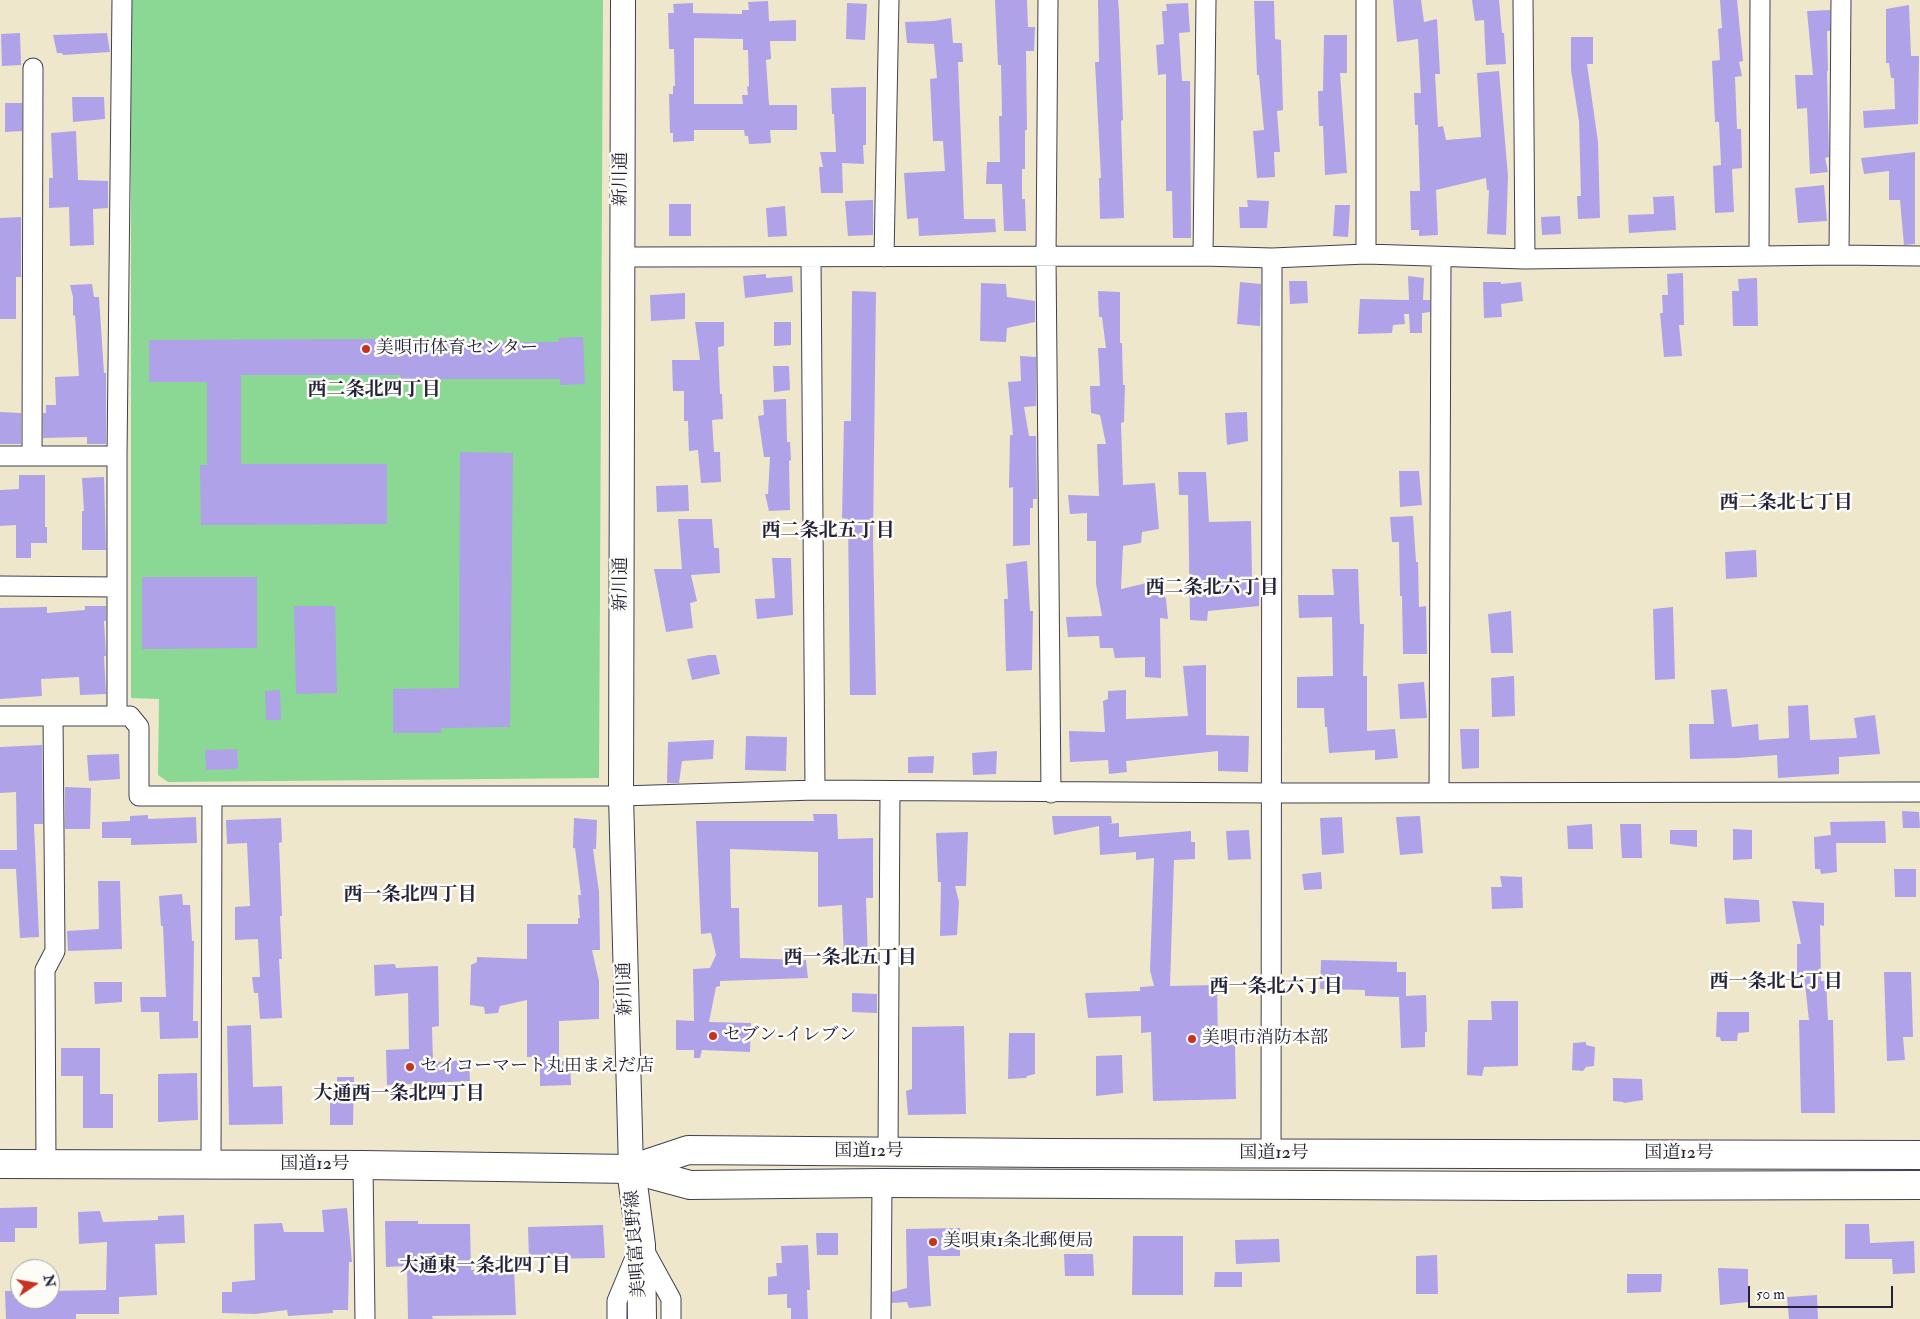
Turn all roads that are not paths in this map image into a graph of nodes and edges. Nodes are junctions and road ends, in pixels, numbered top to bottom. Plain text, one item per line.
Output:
1 (122, 0) edge
2 (623, 0) edge
3 (889, 0) edge
4 (1048, 0) edge
5 (1206, 0) edge
6 (1366, 0) edge
7 (1523, 0) edge
8 (1760, 0) edge
9 (1841, 0) edge
10 (33, 68) dead end
11 (1366, 254) junction
12 (1203, 256) junction
13 (1760, 256) junction
14 (1839, 256) junction
15 (1920, 256) edge
16 (622, 257) junction
17 (811, 257) junction
18 (884, 257) junction
19 (1046, 257) junction
20 (1441, 257) junction
21 (1272, 258) junction
22 (1525, 259) junction
23 (32, 455) junction
24 (0, 456) edge
25 (117, 456) junction
26 (0, 586) edge
27 (117, 587) junction
28 (0, 716) edge
29 (53, 716) junction
30 (117, 716) junction
31 (815, 790) junction
32 (890, 791) junction
33 (1438, 792) junction
34 (1920, 792) edge
35 (1051, 793) junction
36 (1272, 793) junction
37 (621, 796) junction
38 (212, 797) junction
39 (888, 1152) junction
40 (1271, 1154) junction
41 (1920, 1154) edge
42 (0, 1164) edge
43 (46, 1164) junction
44 (211, 1164) junction
45 (363, 1165) junction
46 (631, 1169) junction
47 (882, 1183) junction
48 (1920, 1186) edge
49 (641, 1245) junction
50 (365, 1319) edge
51 (617, 1319) edge
52 (642, 1319) edge
53 (671, 1319) edge
54 (881, 1319) edge

1 - 25 street
2 - 16 street, 新川通
3 - 18 street
4 - 19 street
5 - 12 street
6 - 11 street
7 - 22 street
8 - 13 street
9 - 14 street
10 - 23 street
11 - 20 street
11 - 21 street
12 - 19 street
12 - 21 street
13 - 14 street
13 - 22 street
14 - 15 street
16 - 17 street
16 - 37 street, 新川通
17 - 18 street
17 - 31 street
18 - 19 street
19 - 35 street
20 - 22 street
20 - 33 street
21 - 36 street
23 - 24 street
23 - 25 street
25 - 27 street
26 - 27 street
27 - 30 street
28 - 29 street
29 - 30 street
29 - 43 street
30 - 38 street
31 - 32 street
31 - 37 street
32 - 35 street
32 - 39 street
33 - 34 street
33 - 36 street
35 - 36 street
36 - 40 street
37 - 38 street
37 - 46 street, 新川通
38 - 44 street
39 - 40 main road, 国道12号
39 - 46 main road, 国道12号
40 - 41 main road, 国道12号
42 - 43 main road, 国道12号
43 - 44 main road, 国道12号
44 - 45 main road, 国道12号
45 - 46 main road, 国道12号
45 - 50 street
46 - 47 main road, 国道12号
46 - 49 main road, 美唄富良野線
47 - 48 main road, 国道12号
47 - 54 street
49 - 51 street
49 - 52 main road, 美唄富良野線
49 - 53 street

